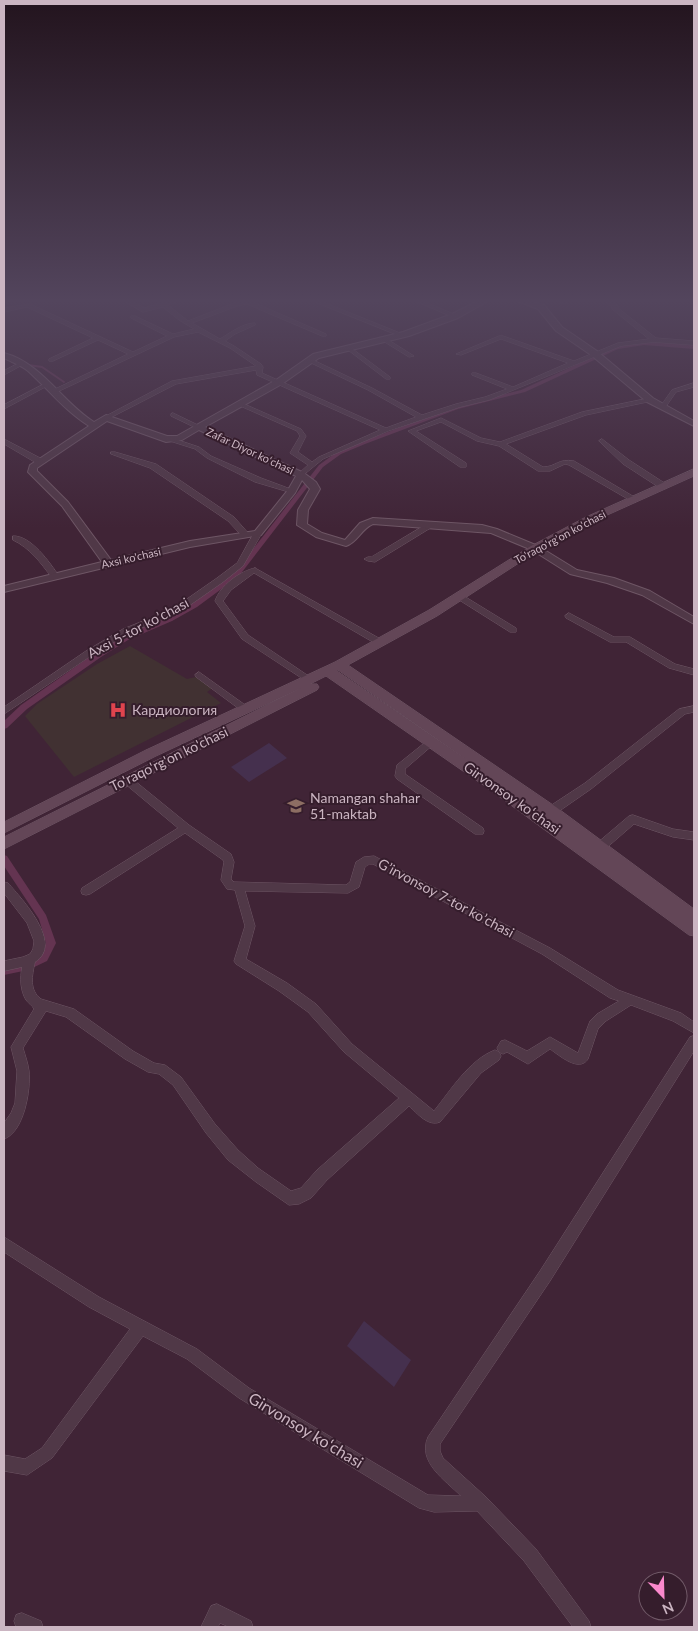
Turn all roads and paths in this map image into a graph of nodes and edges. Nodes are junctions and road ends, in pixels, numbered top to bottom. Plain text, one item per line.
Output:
1 (36, 376) edge
2 (86, 376) edge
3 (208, 376) edge
4 (265, 376) edge
5 (288, 376) edge
6 (342, 376) edge
7 (386, 376) edge
8 (479, 376) edge
9 (543, 376) edge
10 (621, 376) edge
11 (388, 378) dead end
12 (279, 382) junction
13 (694, 385) edge
14 (46, 386) junction
15 (513, 389) junction
16 (55, 391) junction
17 (650, 400) junction
18 (240, 404) junction
19 (663, 406) junction
20 (4, 407) edge
21 (173, 415) dead end
22 (429, 415) junction
23 (421, 417) junction
24 (106, 418) junction
25 (437, 420) junction
26 (694, 424) edge
27 (93, 425) junction
28 (198, 427) junction
29 (386, 430) junction
30 (172, 440) junction
31 (602, 441) dead end
32 (4, 442) edge
33 (501, 444) junction
34 (113, 453) dead end
35 (41, 462) junction
36 (312, 465) junction
37 (463, 465) dead end
38 (694, 472) edge
39 (306, 479) junction
40 (663, 486) junction
41 (292, 491) junction
42 (633, 500) junction
43 (433, 524) junction
44 (258, 533) junction
45 (245, 534) junction
46 (16, 538) dead end
47 (534, 548) junction
48 (368, 559) dead end
49 (108, 563) junction
50 (55, 576) junction
51 (4, 589) edge
52 (459, 596) junction
53 (433, 613) junction
54 (569, 616) dead end
55 (694, 621) edge
56 (513, 630) dead end
57 (381, 643) junction
58 (337, 670) junction
59 (694, 672) edge
60 (199, 675) dead end
61 (309, 679) junction
62 (246, 709) junction
63 (694, 709) edge
64 (4, 711) edge
65 (431, 742) junction
66 (126, 780) junction
67 (551, 811) junction
68 (185, 828) junction
69 (479, 831) dead end
70 (6, 835) edge
71 (694, 836) edge
72 (600, 847) junction
73 (4, 886) edge
74 (239, 887) junction
75 (86, 891) dead end
76 (694, 917) edge
77 (694, 930) edge
78 (30, 959) junction
79 (4, 966) edge
80 (629, 1000) junction
81 (38, 1003) junction
82 (694, 1028) edge
83 (694, 1041) edge
84 (408, 1097) junction
85 (4, 1133) edge
86 (4, 1244) edge
87 (141, 1326) junction
88 (4, 1463) edge
89 (480, 1503) junction
90 (209, 1627) edge
91 (246, 1627) edge
92 (583, 1627) edge

1 - 14 street
2 - 16 street
3 - 24 street
4 - 12 street
5 - 12 street
6 - 23 street
7 - 11 street
8 - 15 street
9 - 15 street
10 - 17 street
12 - 18 street
12 - 29 street
13 - 19 street
14 - 16 street
14 - 20 street
15 - 22 street
16 - 27 street
17 - 19 street
17 - 33 street
18 - 28 street
18 - 36 street
19 - 26 street
21 - 28 street
22 - 23 street
22 - 25 street
23 - 29 street
24 - 27 street
24 - 30 street
25 - 33 street
25 - 37 street
27 - 35 street
28 - 30 street
28 - 39 street, Zafar Diyor koʻchasi
29 - 36 street
30 - 41 street
31 - 40 street
32 - 35 street
33 - 42 street
34 - 45 street
35 - 49 street
36 - 39 street
38 - 40 main road, To'raqo'rg'on ko'chasi
39 - 41 street
39 - 43 street
40 - 42 main road, To'raqo'rg'on ko'chasi
41 - 44 street
42 - 47 main road, To'raqo'rg'on ko'chasi
43 - 47 street
43 - 48 street
44 - 45 street, Axsi ko'chasi
44 - 64 street, Аxsi 5-tor koʼchasi
45 - 49 street, Axsi ko'chasi
46 - 50 street
47 - 52 main road, To'raqo'rg'on ko'chasi
47 - 55 street
49 - 50 street, Axsi ko'chasi
50 - 51 street, Axsi ko'chasi
52 - 53 main road, To'raqo'rg'on ko'chasi
52 - 56 street
53 - 57 main road, To'raqo'rg'on ko'chasi
53 - 58 main road, To'raqo'rg'on ko'chasi
54 - 59 street
57 - 58 main road, To'raqo'rg'on ko'chasi
57 - 61 street
58 - 61 main road, To'raqo'rg'on ko'chasi
58 - 65 main road, Girvonsoy koʻchasi
58 - 66 main road, To'raqo'rg'on ko'chasi
58 - 67 main road, Girvonsoy koʻchasi
60 - 62 street
61 - 62 main road, To'raqo'rg'on ko'chasi
62 - 70 main road, To'raqo'rg'on ko'chasi
63 - 67 street
65 - 69 street
65 - 77 main road, Girvonsoy koʻchasi
66 - 68 street
66 - 70 main road, To'raqo'rg'on ko'chasi
67 - 72 main road, Girvonsoy koʻchasi
68 - 74 street
68 - 75 street
71 - 72 street
72 - 76 main road, Girvonsoy koʻchasi
73 - 78 street
74 - 80 street, Gʼirvonsoy 7-tor koʼchasi
74 - 84 street
78 - 79 street
78 - 81 street
80 - 82 street, Gʼirvonsoy 7-tor koʼchasi
80 - 84 street
81 - 84 street
81 - 85 street
83 - 89 street
86 - 87 street, Girvonsoy koʻchasi
87 - 88 street
87 - 89 street, Girvonsoy koʻchasi
89 - 92 street
90 - 91 street

